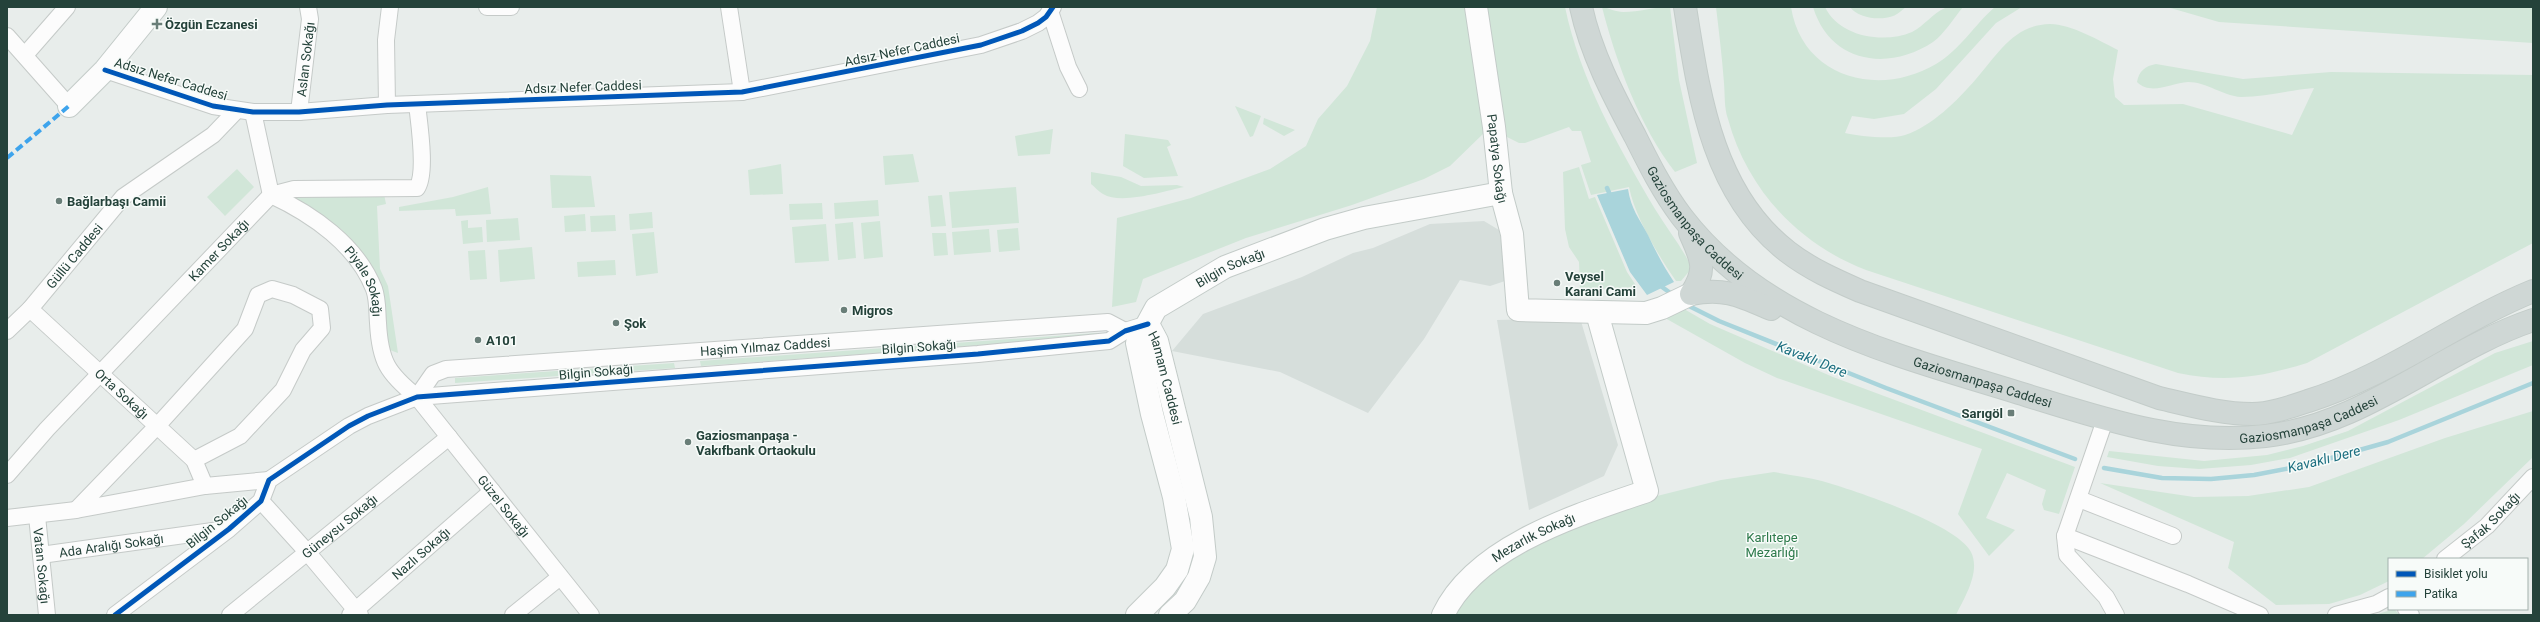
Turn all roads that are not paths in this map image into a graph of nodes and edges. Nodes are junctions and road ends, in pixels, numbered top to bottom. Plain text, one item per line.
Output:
1 (67, 7) edge
2 (156, 7) edge
3 (308, 7) edge
4 (390, 7) edge
5 (487, 7) edge
6 (511, 7) edge
7 (729, 7) edge
8 (1476, 7) edge
9 (1581, 7) edge
10 (1685, 7) edge
11 (1052, 9) edge
12 (7, 36) edge
13 (25, 56) junction
14 (105, 70) junction
15 (1079, 89) dead end
16 (742, 92) junction
17 (417, 104) junction
18 (387, 105) junction
19 (68, 106) joint
20 (237, 110) junction
21 (253, 112) junction
22 (299, 112) junction
23 (1500, 192) junction
24 (271, 194) junction
25 (1683, 218) junction
26 (2533, 291) edge
27 (1691, 294) junction
28 (30, 309) junction
29 (1597, 313) junction
30 (2533, 320) edge
31 (1148, 324) junction
32 (1826, 326) junction
33 (7, 331) edge
34 (1125, 331) junction
35 (688, 353) junction
36 (100, 372) junction
37 (689, 375) junction
38 (417, 397) junction
39 (2105, 420) junction
40 (158, 425) junction
41 (448, 438) junction
42 (194, 460) junction
43 (7, 475) edge
44 (2533, 477) edge
45 (269, 480) junction
46 (205, 486) junction
47 (492, 491) junction
48 (2079, 499) junction
49 (261, 501) junction
50 (76, 510) junction
51 (36, 516) junction
52 (7, 518) edge
53 (229, 529) junction
54 (2065, 536) junction
55 (2173, 536) dead end
56 (308, 553) junction
57 (41, 555) junction
58 (2446, 558) edge
59 (560, 577) junction
60 (2388, 598) edge
61 (355, 613) edge
62 (120, 614) edge
63 (46, 615) edge
64 (230, 615) edge
65 (512, 615) edge
66 (592, 615) edge
67 (1137, 615) edge
68 (1170, 615) edge
69 (1443, 615) edge
70 (2116, 615) edge
71 (2260, 615) edge
72 (2336, 615) edge

1 - 13 street
2 - 14 main road
3 - 22 street, Aslan Sokağı
4 - 18 street
5 - 6 street
7 - 16 street
8 - 23 main road, Papatya Sokağı
9 - 25 main road, Gaziosmanpaşa Caddesi
10 - 26 main road, Gaziosmanpaşa Caddesi
11 - 15 street
11 - 16 street, Adsız Nefer Caddesi
12 - 13 street
13 - 19 street
14 - 19 main road
14 - 20 street, Adsız Nefer Caddesi
16 - 17 street, Adsız Nefer Caddesi
17 - 18 street, Adsız Nefer Caddesi
17 - 24 street
18 - 22 street, Adsız Nefer Caddesi
20 - 21 street, Adsız Nefer Caddesi
20 - 28 street, Güllü Caddesi
21 - 22 street, Adsız Nefer Caddesi
21 - 24 street
23 - 29 main road, Papatya Sokağı
23 - 31 main road, Bilgin Sokağı
24 - 36 street, Kamer Sokağı
24 - 38 street, Piyale Sokağı
25 - 27 main road
25 - 32 main road, Gaziosmanpaşa Caddesi
27 - 29 main road
27 - 32 main road
28 - 33 street, Güllü Caddesi
28 - 36 street, Orta Sokağı
29 - 69 main road, Mezarlık Sokağı
30 - 39 main road, Gaziosmanpaşa Caddesi
31 - 34 street, Bilgin Sokağı
31 - 67 main road, Hamam Caddesi
31 - 68 main road, Hamam Caddesi
32 - 39 main road, Gaziosmanpaşa Caddesi
34 - 35 street, Haşim Yılmaz Caddesi
34 - 37 street, Bilgin Sokağı
35 - 37 street
35 - 38 street, Haşim Yılmaz Caddesi
36 - 40 street, Orta Sokağı
36 - 43 street, Kamer Sokağı
37 - 38 street, Bilgin Sokağı
38 - 41 street, Güzel Sokağı
38 - 45 street, Bilgin Sokağı
39 - 48 street
40 - 42 street, Orta Sokağı
40 - 42 street
40 - 50 street
41 - 47 street, Güzel Sokağı
41 - 56 street, Güneysu Sokağı
42 - 46 street, Orta Sokağı
44 - 58 street, Şafak Sokağı
45 - 46 street
45 - 49 street, Bilgin Sokağı
46 - 50 street
47 - 59 street, Güzel Sokağı
47 - 61 street, Nazlı Sokağı
48 - 54 street
48 - 55 street
49 - 53 street, Bilgin Sokağı
49 - 56 street
50 - 51 street
51 - 52 street
51 - 57 street, Vatan Sokağı
53 - 57 street, Ada Aralığı Sokağı
53 - 62 street, Bilgin Sokağı
54 - 70 street
54 - 71 street
56 - 61 street
56 - 64 street, Güneysu Sokağı
57 - 63 street, Vatan Sokağı
59 - 65 street
59 - 66 street, Güzel Sokağı
60 - 72 street

